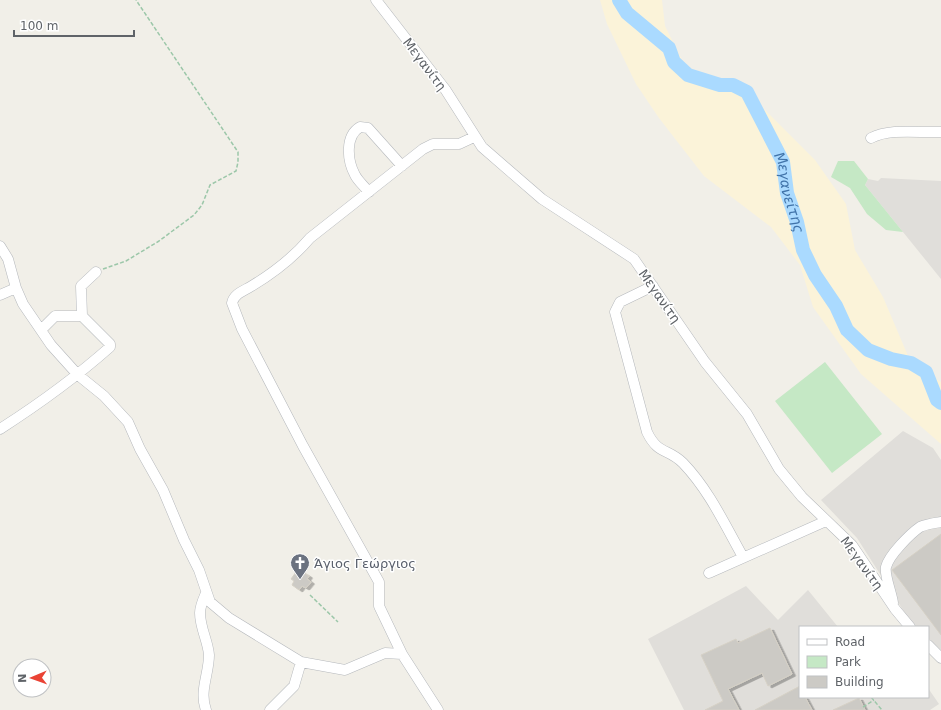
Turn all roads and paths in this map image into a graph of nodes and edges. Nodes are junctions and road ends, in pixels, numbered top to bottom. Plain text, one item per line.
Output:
1 (136, 0) edge
2 (376, 0) edge
3 (941, 132) edge
4 (474, 137) junction
5 (871, 138) dead end
6 (402, 166) junction
7 (369, 192) junction
8 (0, 246) edge
9 (96, 272) joint
10 (654, 286) junction
11 (16, 288) junction
12 (0, 295) edge
13 (82, 316) junction
14 (41, 330) junction
15 (78, 375) junction
16 (0, 429) edge
17 (826, 521) junction
18 (941, 522) edge
19 (743, 558) junction
20 (709, 573) dead end
21 (206, 593) junction
22 (310, 595) dead end
23 (895, 609) junction
24 (338, 622) dead end
25 (909, 626) edge
26 (929, 646) edge
27 (402, 654) junction
28 (941, 658) edge
29 (301, 662) junction
30 (874, 700) joint
31 (863, 707) dead end
32 (206, 710) edge
33 (270, 710) edge
34 (438, 710) edge
35 (882, 710) edge

1 - 9 path
2 - 4 street, Μεγανίτη
3 - 5 street
4 - 6 street
4 - 10 street, Μεγανίτη
6 - 7 street
6 - 7 street
7 - 27 street
8 - 11 street
9 - 13 street
10 - 17 street, Μεγανίτη
10 - 19 street
11 - 12 street
11 - 14 street
13 - 14 street
13 - 15 street
14 - 15 street
15 - 16 street
15 - 21 street
17 - 19 street
17 - 23 street, Μεγανίτη
18 - 23 street
19 - 20 street
21 - 29 street
21 - 32 street
22 - 24 path
23 - 25 street, Μεγανίτη
26 - 28 street
27 - 29 street
27 - 34 street
29 - 33 street
30 - 31 path
30 - 35 path

